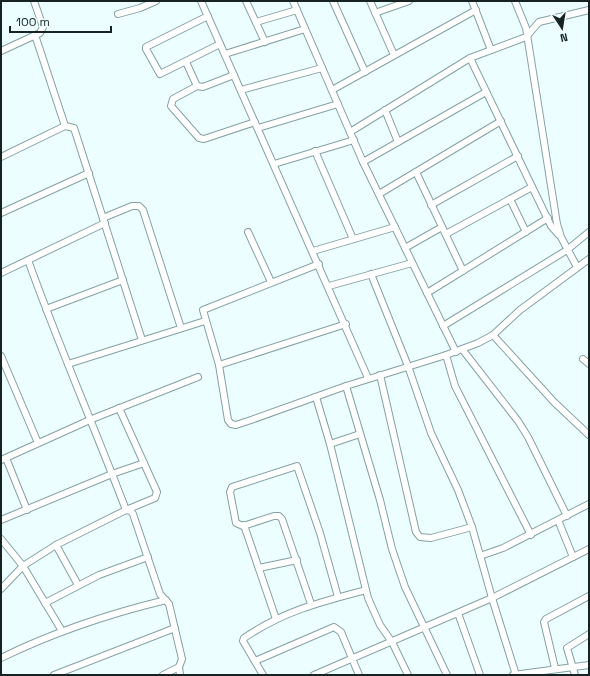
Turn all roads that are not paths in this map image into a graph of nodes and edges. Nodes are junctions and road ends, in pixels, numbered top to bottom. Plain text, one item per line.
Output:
1 (34, 1) edge
2 (156, 1) edge
3 (201, 1) edge
4 (246, 1) edge
5 (293, 1) edge
6 (333, 1) edge
7 (370, 1) edge
8 (409, 1) edge
9 (472, 1) edge
10 (515, 1) edge
11 (297, 10) junction
12 (476, 10) junction
13 (589, 10) edge
14 (375, 13) junction
15 (118, 14) dead end
16 (208, 16) junction
17 (256, 22) junction
18 (305, 29) junction
19 (35, 35) junction
20 (526, 37) junction
21 (265, 42) junction
22 (220, 44) junction
23 (491, 50) junction
24 (1, 51) edge
25 (225, 54) junction
26 (394, 56) junction
27 (470, 58) junction
28 (186, 62) junction
29 (322, 68) junction
30 (365, 72) junction
31 (234, 75) junction
32 (197, 86) junction
33 (241, 90) junction
34 (332, 90) junction
35 (486, 92) junction
36 (338, 104) junction
37 (385, 110) junction
38 (255, 122) junction
39 (501, 122) junction
40 (65, 126) junction
41 (258, 128) junction
42 (350, 132) junction
43 (354, 140) junction
44 (398, 142) junction
45 (315, 151) junction
46 (1, 156) edge
47 (518, 156) junction
48 (363, 162) junction
49 (274, 164) junction
50 (416, 172) junction
51 (88, 173) junction
52 (532, 187) junction
53 (379, 194) junction
54 (510, 199) junction
55 (431, 204) junction
56 (1, 213) edge
57 (548, 218) junction
58 (104, 221) junction
59 (395, 227) junction
60 (442, 227) junction
61 (248, 232) dead end
62 (526, 232) junction
63 (589, 232) edge
64 (446, 234) junction
65 (561, 237) junction
66 (353, 239) junction
67 (405, 248) junction
68 (567, 250) junction
69 (313, 251) junction
70 (589, 259) edge
71 (28, 260) junction
72 (412, 263) junction
73 (319, 264) junction
74 (577, 267) junction
75 (463, 271) junction
76 (1, 273) edge
77 (371, 274) junction
78 (123, 280) junction
79 (271, 282) junction
80 (328, 286) junction
81 (427, 294) junction
82 (46, 309) junction
83 (203, 322) junction
84 (346, 324) junction
85 (443, 326) junction
86 (184, 327) junction
87 (493, 335) junction
88 (142, 340) junction
89 (459, 350) junction
90 (446, 355) junction
91 (1, 358) edge
92 (583, 359) dead end
93 (68, 364) junction
94 (589, 364) edge
95 (219, 365) junction
96 (408, 366) junction
97 (380, 375) junction
98 (198, 377) dead end
99 (368, 378) junction
100 (346, 386) junction
101 (316, 397) junction
102 (119, 408) junction
103 (92, 419) junction
104 (589, 424) edge
105 (583, 430) junction
106 (360, 434) junction
107 (589, 435) edge
108 (38, 443) junction
109 (330, 444) junction
110 (3, 459) edge
111 (144, 463) junction
112 (112, 474) junction
113 (589, 506) edge
114 (27, 510) junction
115 (126, 510) junction
116 (567, 516) junction
117 (1, 520) edge
118 (558, 520) junction
119 (244, 526) junction
120 (472, 527) junction
121 (530, 535) junction
122 (1, 539) edge
123 (56, 545) junction
124 (589, 549) edge
125 (480, 556) junction
126 (148, 557) junction
127 (573, 557) junction
128 (297, 560) junction
129 (23, 566) junction
130 (259, 568) junction
131 (78, 585) junction
132 (1, 589) edge
133 (366, 590) junction
134 (589, 596) edge
135 (338, 597) junction
136 (492, 598) junction
137 (166, 600) junction
138 (45, 603) junction
139 (311, 604) junction
140 (458, 612) junction
141 (276, 619) junction
142 (174, 628) junction
143 (424, 628) junction
144 (62, 631) junction
145 (589, 634) edge
146 (392, 642) junction
147 (1, 658) edge
148 (352, 660) junction
149 (254, 661) junction
150 (589, 665) edge
151 (573, 666) junction
152 (179, 667) junction
153 (556, 668) junction
154 (54, 675) edge
155 (163, 675) edge
156 (180, 675) edge
157 (263, 675) edge
158 (314, 675) edge
159 (359, 675) edge
160 (408, 675) edge
161 (447, 675) edge
162 (480, 675) edge
163 (515, 675) edge
164 (575, 675) edge

1 - 19 street
2 - 15 street
3 - 16 street
4 - 17 street
5 - 11 street
6 - 30 street
7 - 14 street
8 - 14 street
9 - 12 street
10 - 20 street
11 - 17 street
11 - 18 street
12 - 23 street
12 - 26 street
13 - 20 street
14 - 26 street
16 - 22 street
16 - 28 street
17 - 21 street
18 - 21 street
18 - 29 street
19 - 24 street
19 - 40 street
20 - 23 street
20 - 65 street
21 - 25 street
22 - 25 street
22 - 28 street
23 - 27 street
25 - 31 street
26 - 30 street
27 - 35 street
27 - 37 street
28 - 32 street
29 - 33 street
29 - 34 street
30 - 34 street
31 - 32 street
31 - 33 street
32 - 38 street
33 - 38 street
34 - 36 street
35 - 39 street
35 - 44 street
36 - 41 street
36 - 42 street
37 - 42 street
37 - 44 street
38 - 41 street
39 - 47 street
39 - 50 street
40 - 46 street
40 - 51 street
41 - 49 street
42 - 43 street
43 - 45 street
43 - 48 street
44 - 48 street
45 - 49 street
45 - 66 street
47 - 52 street
47 - 55 street
48 - 53 street
49 - 69 street
50 - 53 street
50 - 55 street
51 - 56 street
51 - 58 street
52 - 54 street
52 - 57 street
53 - 59 street
54 - 62 street
54 - 64 street
55 - 60 street
57 - 62 street
57 - 65 street
58 - 71 street
58 - 78 street
58 - 86 street
59 - 66 street
59 - 67 street
60 - 64 street
60 - 67 street
61 - 79 street
62 - 75 street
63 - 68 street
64 - 75 street
65 - 68 street
66 - 69 street
67 - 72 street
68 - 74 street
68 - 85 street
69 - 73 street
70 - 74 street
71 - 76 street
71 - 82 street
72 - 77 street
72 - 81 street
73 - 79 street
73 - 80 street
74 - 87 street
75 - 81 street
77 - 80 street
77 - 96 street
78 - 82 street
78 - 88 street
79 - 83 street
80 - 84 street
81 - 85 street
82 - 93 street
83 - 86 street
83 - 95 street
84 - 95 street
84 - 99 street
85 - 89 street
86 - 88 street
87 - 89 street
87 - 105 street
88 - 93 street
89 - 90 street
89 - 116 street
90 - 96 street
90 - 121 street
91 - 108 street
92 - 94 street
93 - 103 street
95 - 101 street
96 - 97 street
96 - 120 street
97 - 99 street
97 - 120 street
98 - 102 street
99 - 100 street
100 - 101 street
100 - 106 street
101 - 109 street
102 - 103 street
102 - 111 street
103 - 108 street
103 - 112 street
104 - 105 street
105 - 107 street
106 - 109 street
106 - 143 street
108 - 110 street
109 - 133 street
110 - 114 street
111 - 112 street
111 - 115 street
112 - 114 street
112 - 115 street
113 - 116 street
114 - 117 street
115 - 123 street
115 - 126 street
116 - 118 street
118 - 121 street
118 - 127 street
119 - 128 street
119 - 130 street
119 - 135 street
120 - 125 street
121 - 125 street
122 - 129 street
123 - 129 street
123 - 131 street
124 - 127 street
125 - 136 street
126 - 131 street
126 - 137 street
127 - 136 street
128 - 130 street
128 - 139 street
129 - 132 street
129 - 138 street
130 - 141 street
131 - 138 street
133 - 135 street
133 - 146 street
134 - 153 street
135 - 139 street
136 - 140 street
136 - 163 street
137 - 142 street
137 - 144 street
138 - 144 street
139 - 141 street
140 - 143 street
140 - 162 street
141 - 149 street
142 - 152 street
142 - 154 street
143 - 146 street
143 - 161 street
144 - 147 street
145 - 151 street
146 - 148 street
146 - 160 street
148 - 149 street
148 - 158 street
148 - 159 street
149 - 157 street
150 - 151 street
151 - 153 street
151 - 164 street
152 - 155 street
152 - 156 street
153 - 163 street

